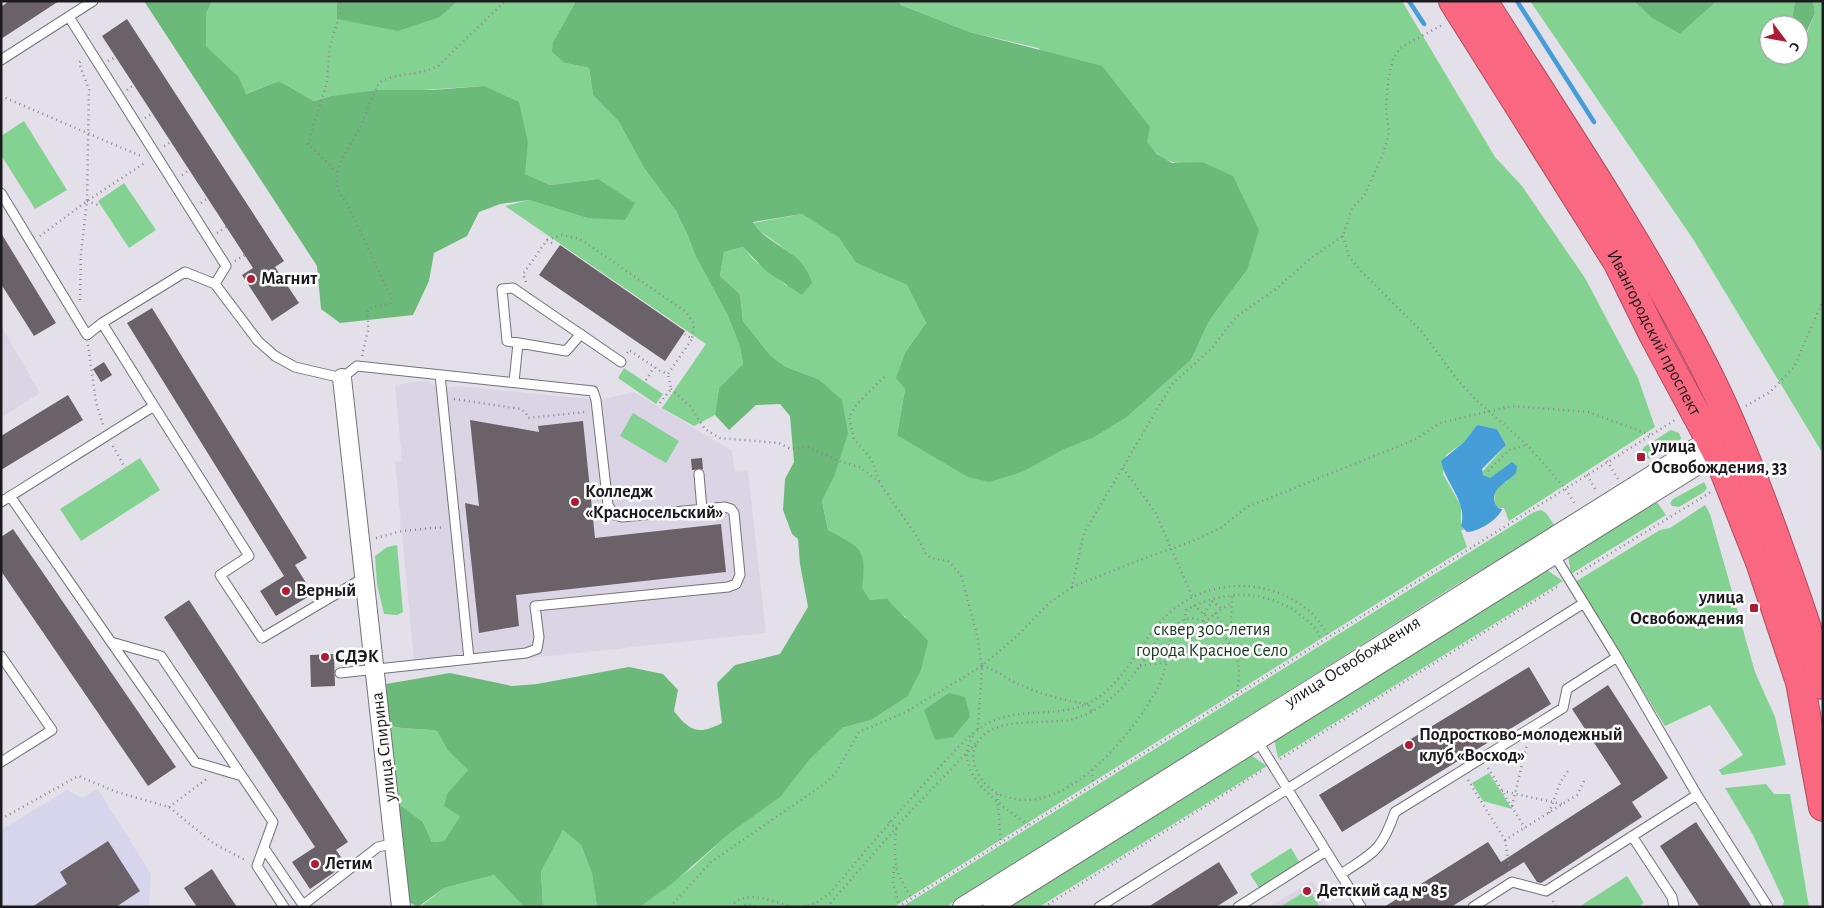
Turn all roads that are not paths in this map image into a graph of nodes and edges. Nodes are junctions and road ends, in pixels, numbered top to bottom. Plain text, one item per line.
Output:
1 (93, 1) edge
2 (1483, 1) edge
3 (1449, 12) edge
4 (69, 17) junction
5 (1, 60) edge
6 (1, 193) edge
7 (215, 284) junction
8 (102, 323) junction
9 (580, 334) junction
10 (518, 343) junction
11 (621, 362) dead end
12 (440, 375) junction
13 (342, 378) junction
14 (514, 382) junction
15 (154, 406) junction
16 (1736, 433) junction
17 (1713, 446) junction
18 (699, 474) dead end
19 (10, 496) junction
20 (1, 502) edge
21 (702, 510) junction
22 (1550, 549) junction
23 (365, 577) junction
24 (1584, 603) junction
25 (110, 642) junction
26 (1, 656) edge
27 (1617, 657) junction
28 (469, 659) junction
29 (374, 670) junction
30 (340, 673) dead end
31 (1823, 685) edge
32 (1253, 734) junction
33 (1, 762) edge
34 (242, 776) junction
35 (1287, 789) junction
36 (1697, 795) junction
37 (1823, 807) edge
38 (1632, 836) junction
39 (395, 843) junction
40 (264, 848) junction
41 (1326, 851) junction
42 (1340, 874) junction
43 (994, 902) edge
44 (303, 906) edge
45 (1476, 906) edge
46 (284, 907) edge
47 (401, 907) edge
48 (962, 907) edge
49 (1100, 907) edge
50 (1238, 907) edge
51 (1361, 907) edge
52 (1674, 907) edge
53 (1768, 907) edge

1 - 4 lane
2 - 16 highway, Ивангородский проспект
3 - 17 highway, Ивангородский проспект
4 - 5 lane
4 - 7 lane
6 - 8 lane
7 - 8 lane
7 - 13 lane
8 - 15 lane
9 - 10 lane
9 - 10 lane
9 - 11 lane
10 - 14 lane
12 - 13 lane
12 - 14 lane
12 - 28 lane
13 - 23 street, улица Спирина
14 - 21 lane
15 - 19 lane
15 - 23 lane
16 - 17 street, улица Освобождения
16 - 31 highway, Ивангородский проспект
17 - 22 street, улица Освобождения
17 - 37 highway, Ивангородский проспект
18 - 21 lane
19 - 20 lane
19 - 25 lane
21 - 28 lane
22 - 24 lane
22 - 32 street, улица Освобождения
23 - 29 street, улица Спирина
24 - 27 lane
24 - 35 lane
25 - 34 lane
25 - 34 lane
26 - 33 lane
27 - 36 lane
27 - 42 lane
28 - 29 lane
29 - 30 lane
29 - 39 street, улица Спирина
32 - 35 lane
32 - 43 street, улица Освобождения
34 - 40 lane
35 - 41 lane
35 - 49 lane
36 - 38 lane
36 - 53 lane
38 - 45 lane
38 - 52 lane
39 - 44 lane
39 - 47 street, улица Спирина
40 - 44 lane
40 - 46 lane
41 - 42 lane
41 - 50 lane
42 - 51 lane
43 - 48 street, улица Освобождения

